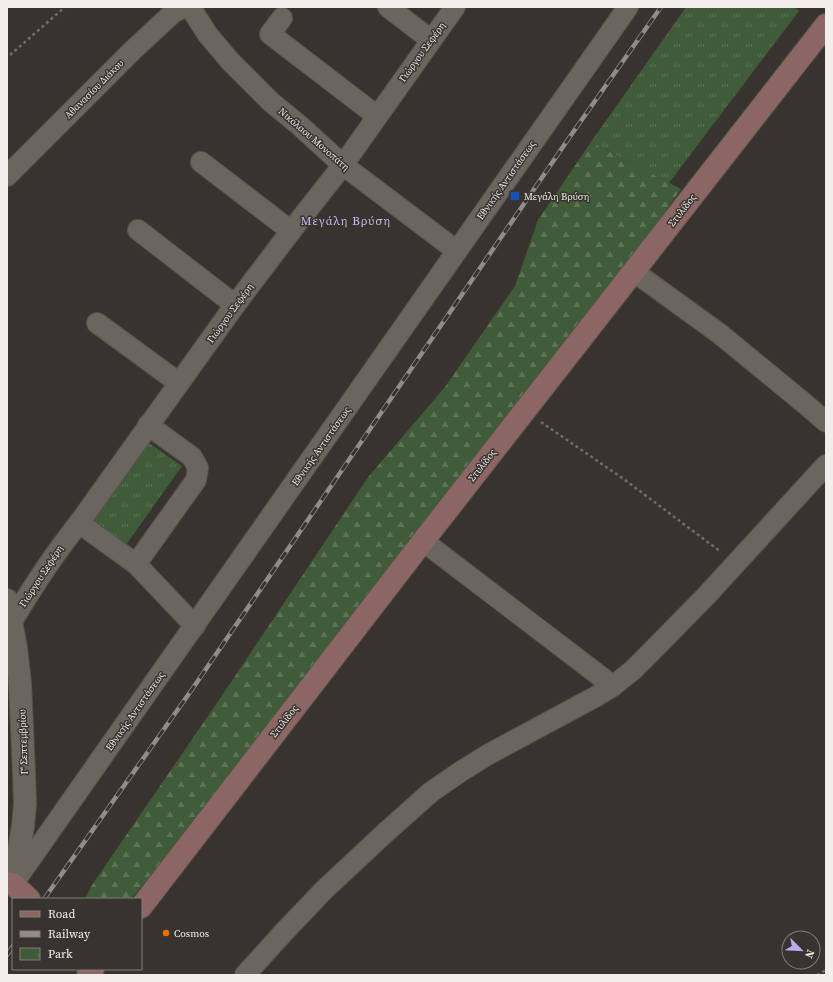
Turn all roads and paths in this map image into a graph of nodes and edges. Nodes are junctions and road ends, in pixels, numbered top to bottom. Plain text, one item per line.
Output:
1 (65, 7) edge
2 (185, 7) edge
3 (190, 7) edge
4 (388, 7) edge
5 (454, 7) edge
6 (628, 7) edge
7 (282, 18) dead end
8 (826, 25) edge
9 (430, 40) junction
10 (10, 55) dead end
11 (377, 116) junction
12 (201, 162) dead end
13 (343, 165) junction
14 (7, 176) edge
15 (138, 230) dead end
16 (291, 231) junction
17 (457, 251) junction
18 (633, 271) junction
19 (235, 305) junction
20 (97, 323) dead end
21 (180, 383) junction
22 (524, 411) junction
23 (826, 422) edge
24 (148, 425) junction
25 (826, 465) edge
26 (79, 523) junction
27 (423, 541) junction
28 (136, 564) junction
29 (736, 564) junction
30 (7, 600) edge
31 (11, 623) junction
32 (195, 626) junction
33 (12, 651) edge
34 (613, 686) junction
35 (10, 883) edge
36 (28, 898) edge
37 (142, 906) edge
38 (826, 970) edge
39 (245, 975) edge
40 (817, 975) edge

1 - 10 path
2 - 14 street, Αθανασίου Διάκου
3 - 13 street, Νικόλαου Μονοπάτη
4 - 9 street
5 - 9 street, Γιώργου Σεφέρη
6 - 17 street, Εθνικής Αντιστάσεως
7 - 11 street
8 - 18 main road, Στυλίδος
9 - 11 street, Γιώργου Σεφέρη
11 - 13 street, Γιώργου Σεφέρη
12 - 16 street
13 - 16 street, Γιώργου Σεφέρη
13 - 17 street, Νικόλαου Μονοπάτη
15 - 19 street
16 - 19 street, Γιώργου Σεφέρη
17 - 32 street, Εθνικής Αντιστάσεως
18 - 22 main road, Στυλίδος
18 - 23 street
19 - 21 street, Γιώργου Σεφέρη
20 - 21 street
21 - 24 street, Γιώργου Σεφέρη
22 - 27 main road, Στυλίδος
22 - 29 path
24 - 26 street, Γιώργου Σεφέρη
24 - 28 street
25 - 29 street
26 - 28 street
26 - 31 street, Γιώργου Σεφέρη
27 - 34 street
27 - 37 main road, Στυλίδος
28 - 32 street
29 - 34 street
30 - 31 street, Γ' Σεπτεμβρίου
31 - 33 street, Γ' Σεπτεμβρίου
32 - 35 street, Εθνικής Αντιστάσεως
33 - 35 street, Γ' Σεπτεμβρίου
34 - 39 street
35 - 36 main road
38 - 40 path

